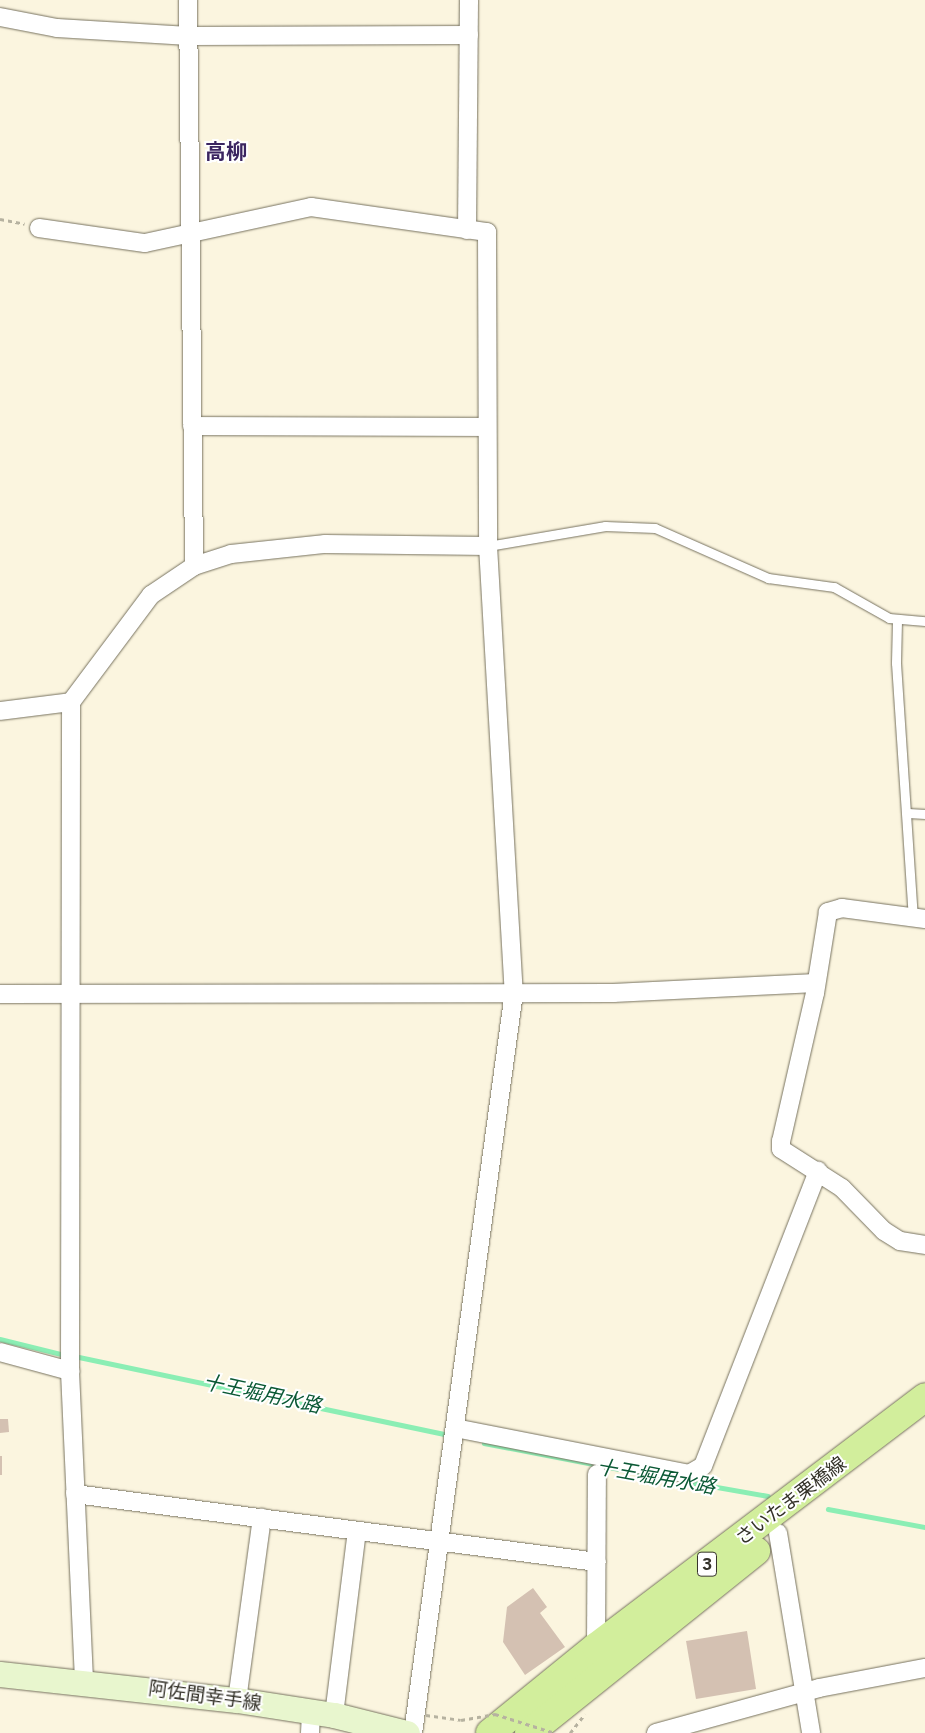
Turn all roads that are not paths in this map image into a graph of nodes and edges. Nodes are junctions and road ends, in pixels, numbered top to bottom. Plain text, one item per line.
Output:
1 (188, 0) edge
2 (469, 0) edge
3 (0, 17) edge
4 (469, 35) junction
5 (189, 36) junction
6 (39, 228) road end
7 (467, 230) junction
8 (191, 231) junction
9 (192, 426) junction
10 (487, 427) junction
11 (488, 546) junction
12 (194, 566) junction
13 (897, 621) junction
14 (925, 621) edge
15 (71, 702) junction
16 (0, 711) edge
17 (908, 813) junction
18 (925, 814) edge
19 (919, 918) edge
20 (816, 983) junction
21 (514, 992) junction
22 (71, 993) junction
23 (0, 994) edge
24 (818, 1171) junction
25 (925, 1245) edge
26 (0, 1352) edge
27 (70, 1371) junction
28 (925, 1397) edge
29 (925, 1420) edge
30 (456, 1428) junction
31 (597, 1474) dead end
32 (75, 1494) junction
33 (262, 1518) junction
34 (358, 1531) junction
35 (778, 1533) junction
36 (438, 1541) junction
37 (597, 1562) junction
38 (596, 1647) junction
39 (925, 1668) edge
40 (0, 1674) edge
41 (84, 1680) junction
42 (803, 1693) junction
43 (237, 1700) junction
44 (318, 1719) edge
45 (407, 1733) edge
46 (413, 1733) edge
47 (490, 1733) edge
48 (529, 1733) edge
49 (656, 1733) edge
50 (811, 1733) edge

1 - 5 street
2 - 4 street
3 - 5 street
4 - 5 street
4 - 7 street
5 - 8 street
6 - 8 street
7 - 8 street
7 - 10 street
8 - 9 street
9 - 10 street
9 - 12 street
10 - 11 street
11 - 12 street
11 - 13 lane
11 - 21 street
12 - 15 street
13 - 14 lane
13 - 17 lane
15 - 16 street
15 - 22 street
17 - 18 lane
17 - 19 lane
19 - 20 street
20 - 21 street
20 - 24 street
21 - 22 street
21 - 30 street
22 - 23 street
22 - 27 street
24 - 25 street
24 - 30 street
26 - 27 street
27 - 32 street
28 - 38 main road, さいたま栗橋線 / 3
29 - 35 main road, さいたま栗橋線 / 3
30 - 36 street
31 - 37 street
32 - 33 street
32 - 41 street
33 - 34 street
33 - 43 street
34 - 36 street
34 - 44 street
35 - 42 street
35 - 48 main road, さいたま栗橋線 / 3
36 - 37 street
36 - 46 street
37 - 38 street
38 - 47 main road, さいたま栗橋線 / 3
39 - 42 street
40 - 41 main road, 阿佐間幸手線
41 - 43 main road, 阿佐間幸手線
42 - 49 street
42 - 50 street
43 - 44 main road, 阿佐間幸手線
44 - 45 main road, 阿佐間幸手線

